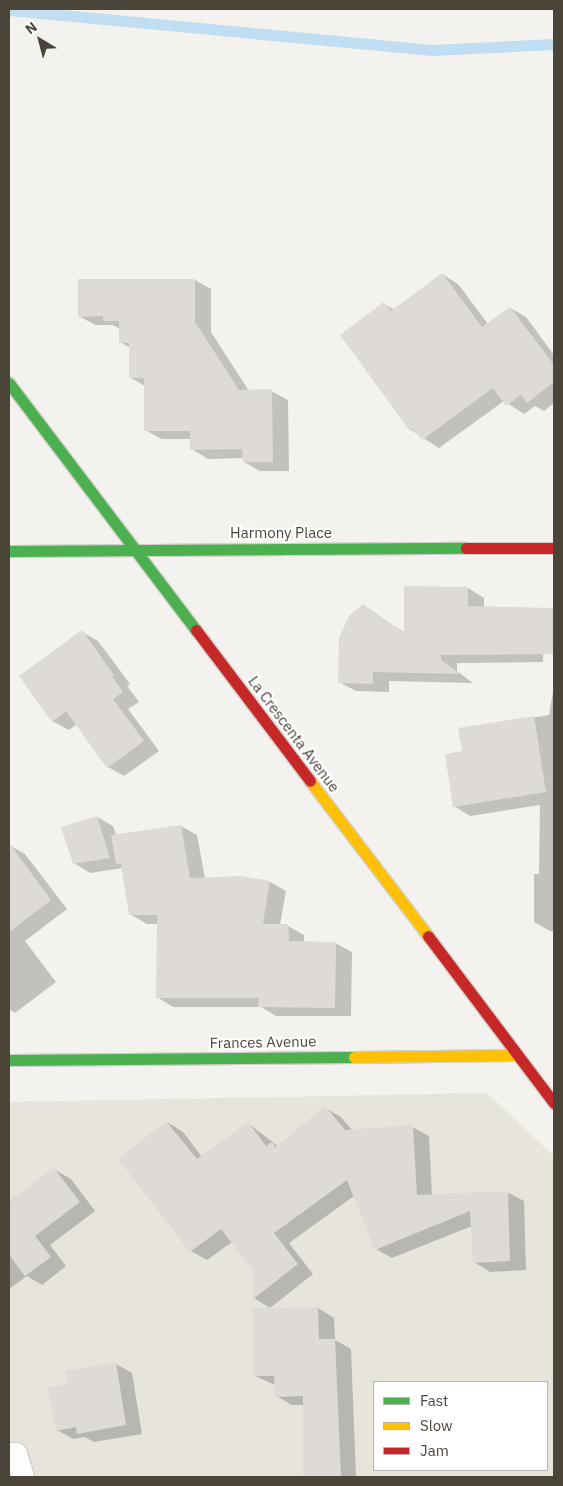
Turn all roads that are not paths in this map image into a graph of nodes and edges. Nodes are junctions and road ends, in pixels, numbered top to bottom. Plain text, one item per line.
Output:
1 (9, 383) edge
2 (135, 548) junction
3 (554, 548) edge
4 (9, 552) edge
5 (517, 1055) junction
6 (9, 1060) edge
7 (554, 1103) edge
8 (9, 1454) edge
9 (24, 1477) edge

1 - 2 street, La Crescenta Avenue
2 - 3 street, Harmony Place
2 - 4 street, Harmony Place
2 - 5 street, La Crescenta Avenue
5 - 6 street, Frances Avenue
5 - 7 street, La Crescenta Avenue
8 - 9 lane

